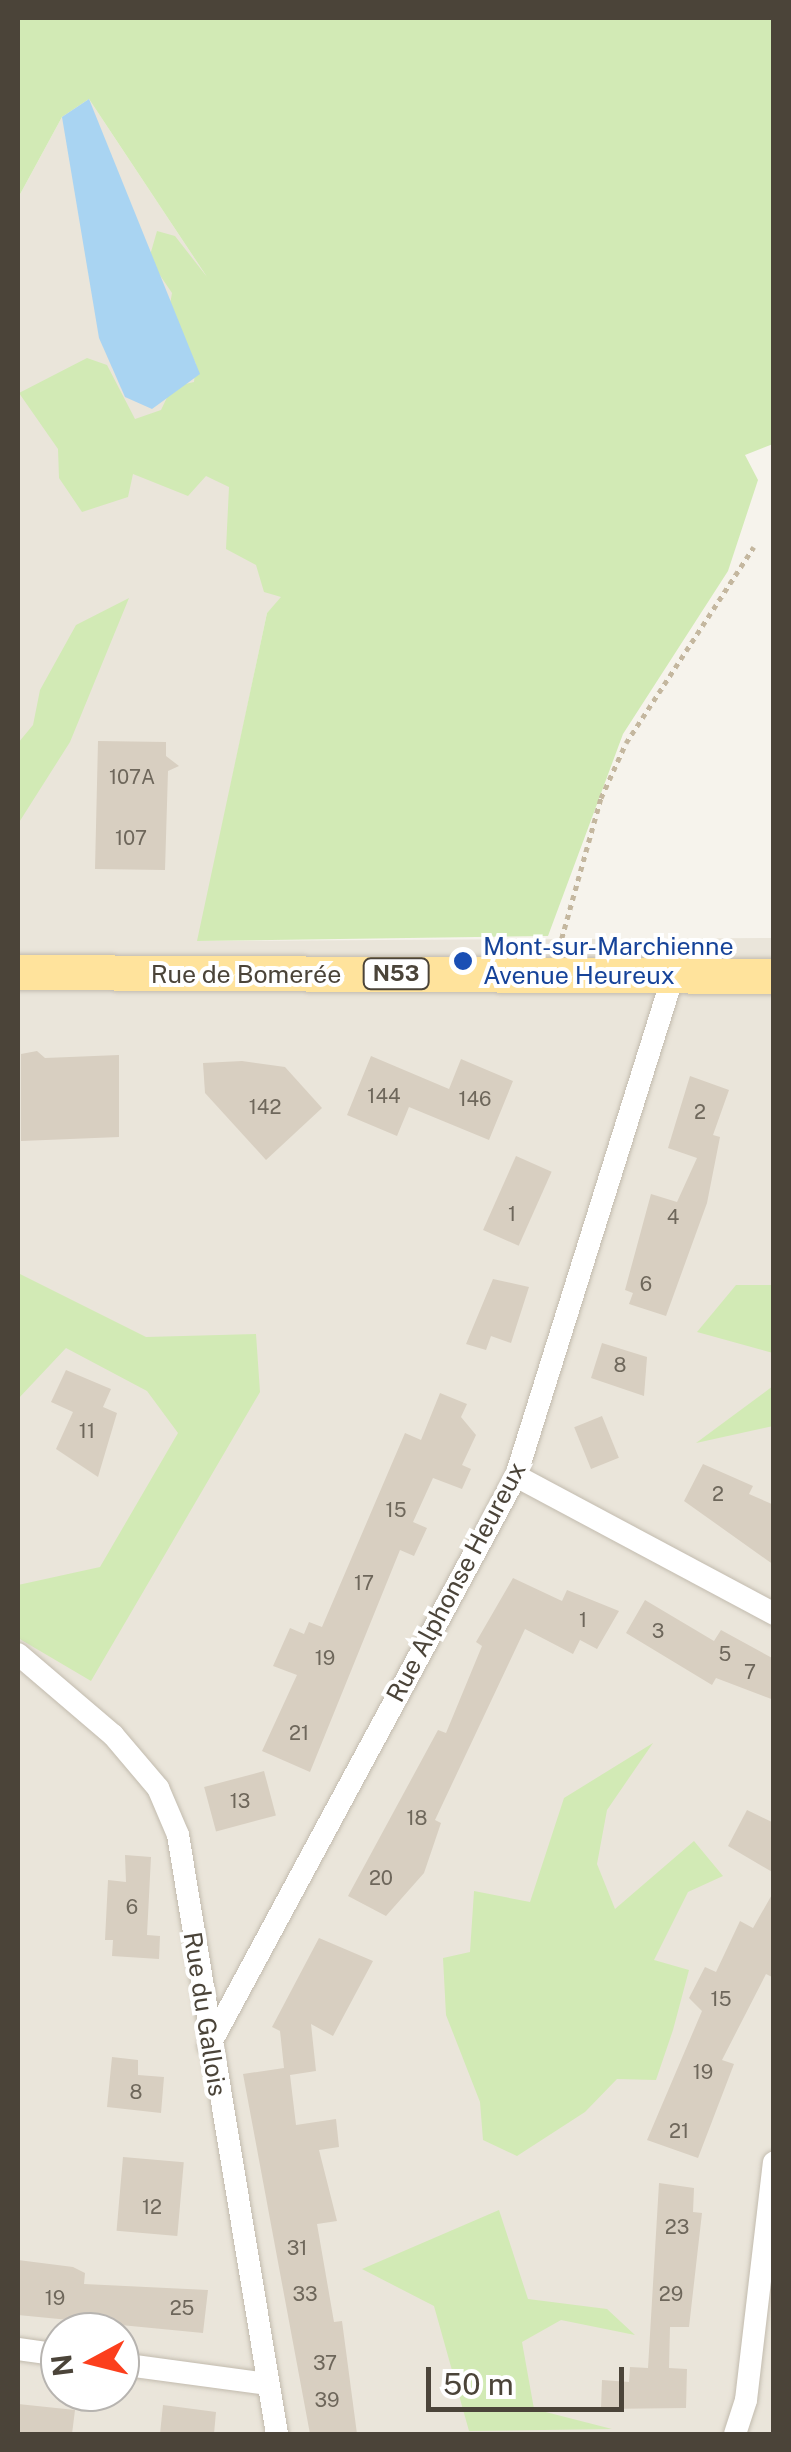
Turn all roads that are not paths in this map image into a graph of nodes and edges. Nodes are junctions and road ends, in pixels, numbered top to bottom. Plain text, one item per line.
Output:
1 (18, 972) edge
2 (673, 976) junction
3 (774, 976) edge
4 (516, 1476) junction
5 (774, 1614) edge
6 (18, 1654) edge
7 (209, 2046) junction
8 (774, 2163) edge
9 (140, 2367) edge
10 (267, 2384) junction
11 (277, 2434) edge
12 (734, 2434) edge

1 - 2 main road, Rue de Bomerée / N53
2 - 3 main road, Rue de Bomerée / N53
2 - 4 street, Rue Alphonse Heureux
4 - 5 street
4 - 7 street, Rue Alphonse Heureux
6 - 7 street, Rue du Gallois
7 - 10 street, Rue du Gallois
8 - 12 street
9 - 10 street
10 - 11 street, Rue du Gallois

